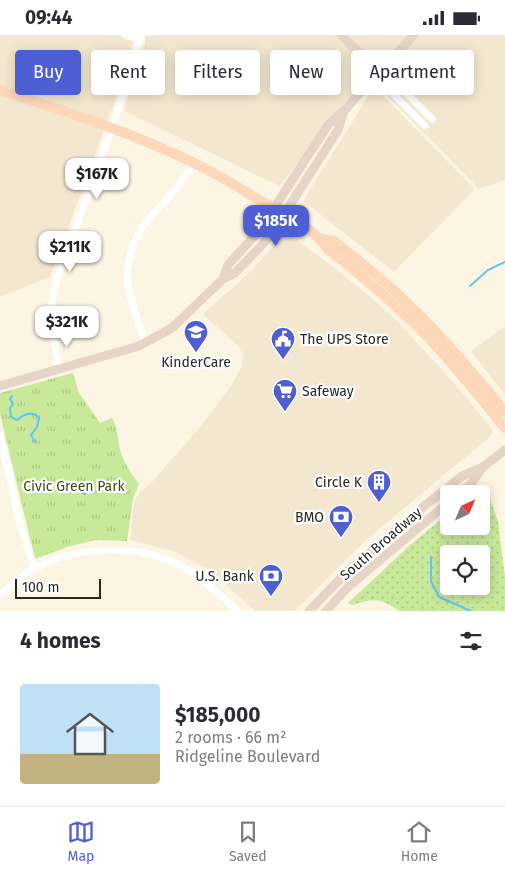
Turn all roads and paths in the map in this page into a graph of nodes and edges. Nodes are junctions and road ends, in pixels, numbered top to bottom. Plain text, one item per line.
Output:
1 (125, 35) edge
2 (341, 35) edge
3 (414, 35) edge
4 (141, 37) edge
5 (356, 50) edge
6 (400, 50) edge
7 (0, 90) edge
8 (358, 95) edge
9 (394, 95) edge
10 (408, 95) edge
11 (344, 111) junction
12 (432, 119) dead end
13 (426, 126) dead end
14 (112, 128) junction
15 (194, 163) junction
16 (275, 208) junction
17 (284, 214) junction
18 (321, 239) junction
19 (223, 279) junction
20 (145, 343) junction
21 (60, 369) junction
22 (0, 386) edge
23 (505, 412) edge
24 (505, 428) edge
25 (0, 435) edge
26 (505, 449) edge
27 (483, 467) junction
28 (470, 485) edge
29 (440, 510) edge
30 (35, 569) junction
31 (0, 595) edge
32 (238, 611) edge
33 (309, 611) edge
34 (326, 611) edge

1 - 4 street
2 - 5 street
3 - 6 street
4 - 14 street
7 - 14 main road
8 - 11 street
9 - 13 street
10 - 12 street
11 - 16 street
11 - 17 street
14 - 15 main road
14 - 21 street
15 - 16 main road
15 - 20 street
16 - 17 main road
16 - 19 street
17 - 18 main road
17 - 19 street
18 - 23 main road
18 - 24 main road
19 - 20 street
20 - 21 street
21 - 22 street
25 - 30 street
26 - 27 street, South Broadway
27 - 28 street, South Broadway
27 - 33 street, South Broadway
29 - 34 street, South Broadway
30 - 31 street
30 - 32 street

